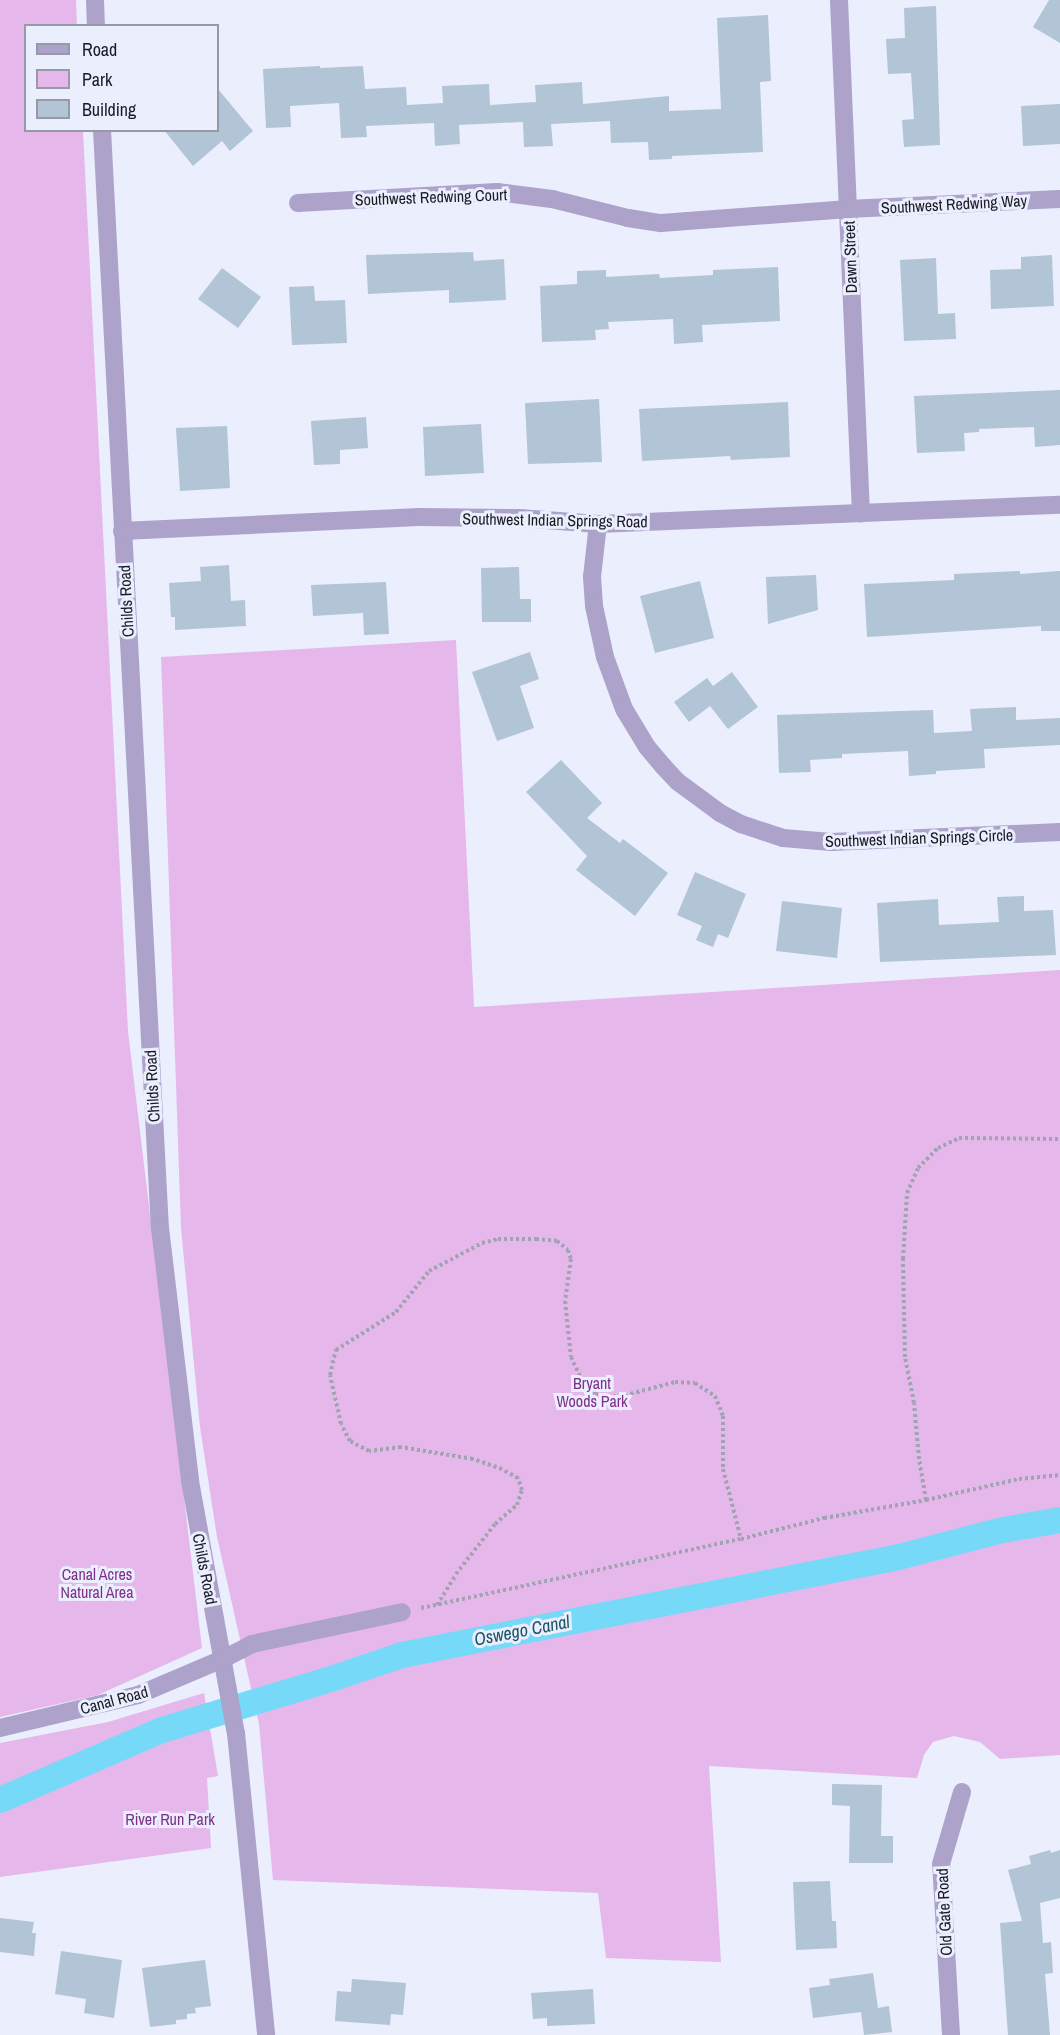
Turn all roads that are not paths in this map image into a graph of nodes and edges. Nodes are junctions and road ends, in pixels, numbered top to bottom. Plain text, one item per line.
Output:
1 (95, 0) edge
2 (839, 0) edge
3 (96, 24) edge
4 (102, 132) edge
5 (1060, 199) edge
6 (298, 204) dead end
7 (848, 209) junction
8 (1060, 505) edge
9 (861, 514) junction
10 (598, 524) junction
11 (122, 531) junction
12 (1060, 832) edge
13 (402, 1612) road end
14 (223, 1659) junction
15 (0, 1728) edge
16 (962, 1792) dead end
17 (266, 2035) edge
18 (951, 2035) edge

1 - 3 street
2 - 7 street, Dawn Street
4 - 11 street, Childs Road
5 - 7 street, Southwest Redwing Way
6 - 7 street, Southwest Redwing Court
7 - 9 street, Dawn Street
8 - 9 street, Southwest Indian Springs Road
9 - 10 street, Southwest Indian Springs Road
10 - 11 street, Southwest Indian Springs Road
10 - 12 street, Southwest Indian Springs Circle
11 - 14 street, Childs Road
13 - 14 street, Canal Road
14 - 15 street, Canal Road
14 - 17 street, Childs Road
16 - 18 street, Old Gate Road

